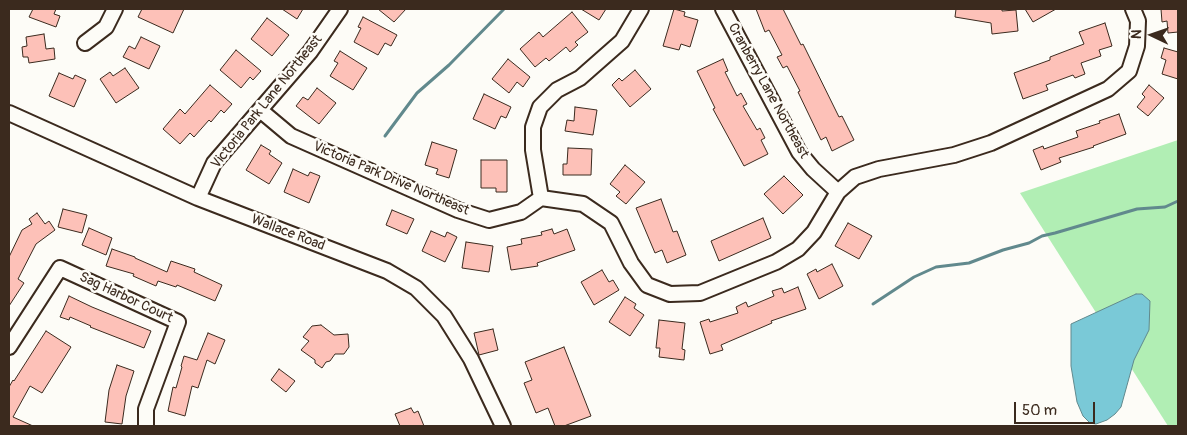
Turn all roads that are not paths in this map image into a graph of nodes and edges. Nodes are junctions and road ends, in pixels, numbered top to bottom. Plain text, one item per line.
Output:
1 (115, 9) edge
2 (340, 9) edge
3 (641, 9) edge
4 (723, 9) edge
5 (1133, 9) edge
6 (85, 43) dead end
7 (260, 110) junction
8 (9, 113) edge
9 (838, 192) junction
10 (198, 198) junction
11 (540, 198) junction
12 (9, 347) edge
13 (146, 426) edge
14 (503, 426) edge

1 - 6 street
2 - 7 street, Victoria Park Lane Northeast
3 - 11 street
4 - 9 street, Cranberry Lane Northeast
5 - 9 street
7 - 10 street, Victoria Park Lane Northeast
7 - 11 street, Victoria Park Drive Northeast
8 - 10 street, Wallace Road
9 - 11 street
10 - 14 street, Wallace Road
12 - 13 street, Sag Harbor Court

